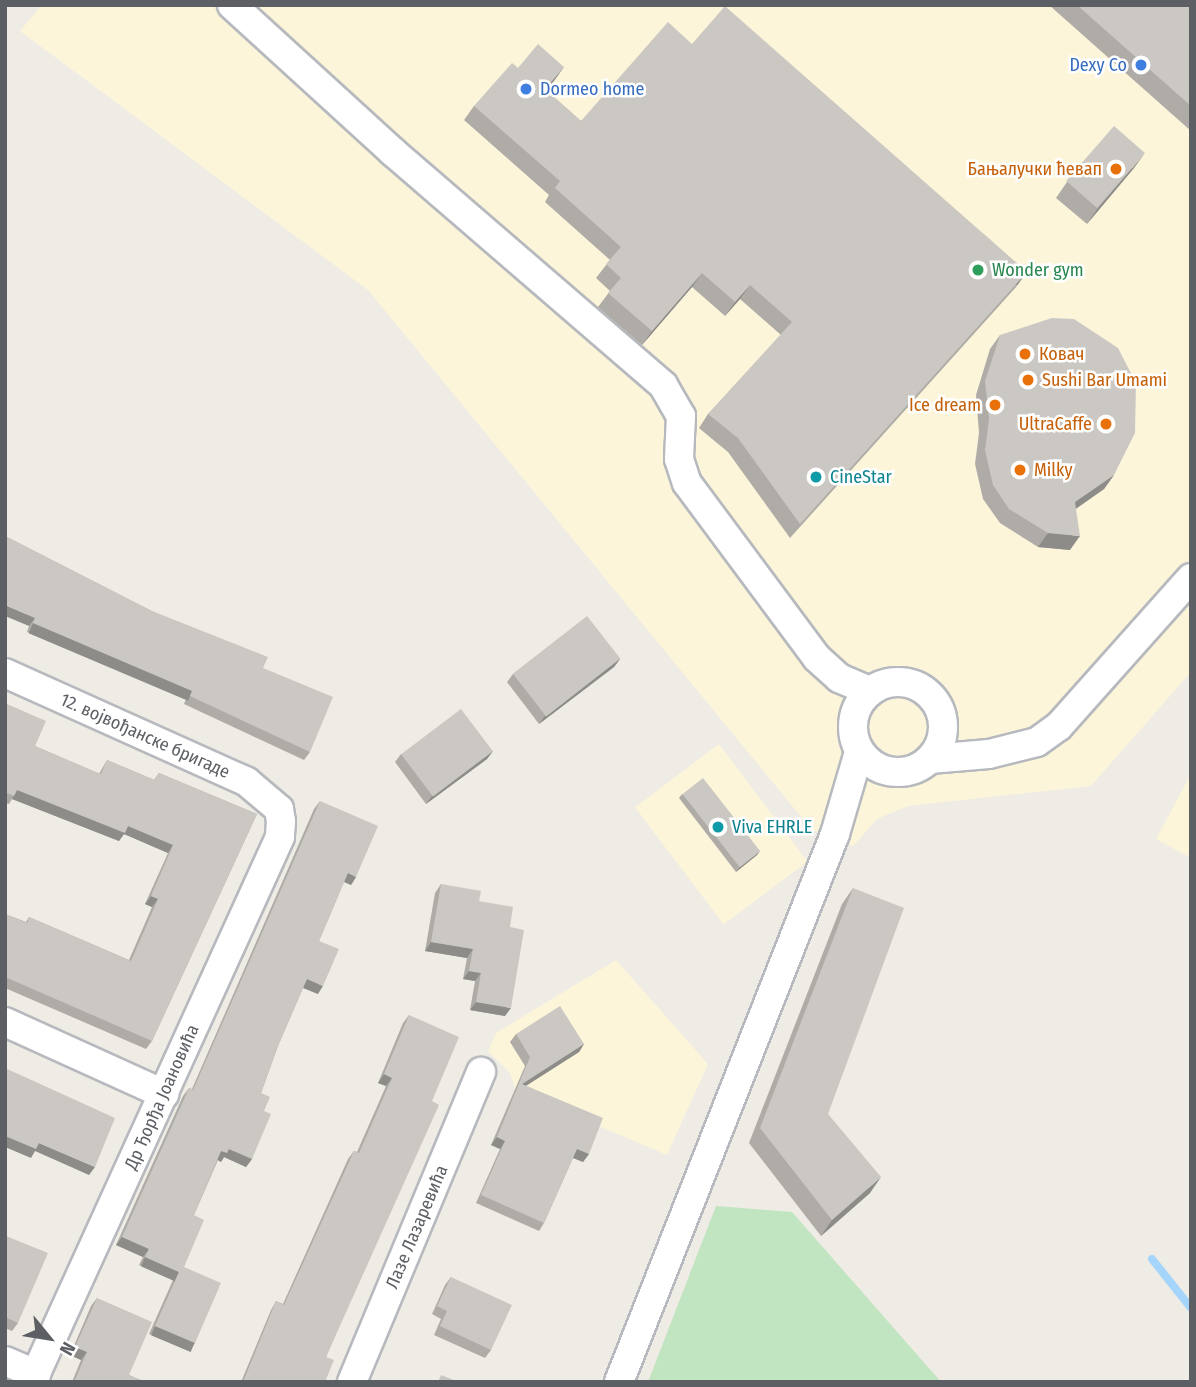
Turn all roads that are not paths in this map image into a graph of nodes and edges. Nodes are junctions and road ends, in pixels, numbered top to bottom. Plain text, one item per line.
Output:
1 (232, 5) edge
2 (1191, 578) edge
3 (817, 658) junction
4 (5, 673) edge
5 (870, 691) junction
6 (852, 724) junction
7 (943, 732) junction
8 (859, 752) junction
9 (989, 754) junction
10 (930, 759) junction
11 (887, 771) junction
12 (279, 809) joint
13 (838, 824) junction
14 (5, 1022) edge
15 (481, 1072) dead end
16 (164, 1094) junction
17 (5, 1360) edge
18 (34, 1378) edge
19 (352, 1382) edge
20 (619, 1382) edge

1 - 3 street
2 - 9 street
3 - 5 street
3 - 6 street
4 - 12 street, 12. војвођанске бригаде
5 - 6 street
5 - 7 street
6 - 8 street
7 - 9 street
7 - 10 street
8 - 11 street
8 - 13 street
9 - 10 street
10 - 11 street
11 - 13 street
12 - 16 street, Др Ђорђа Јоановића
13 - 20 street
14 - 16 street
15 - 19 street, Лазе Лазаревића
16 - 18 street, Др Ђорђа Јоановића
17 - 18 street

